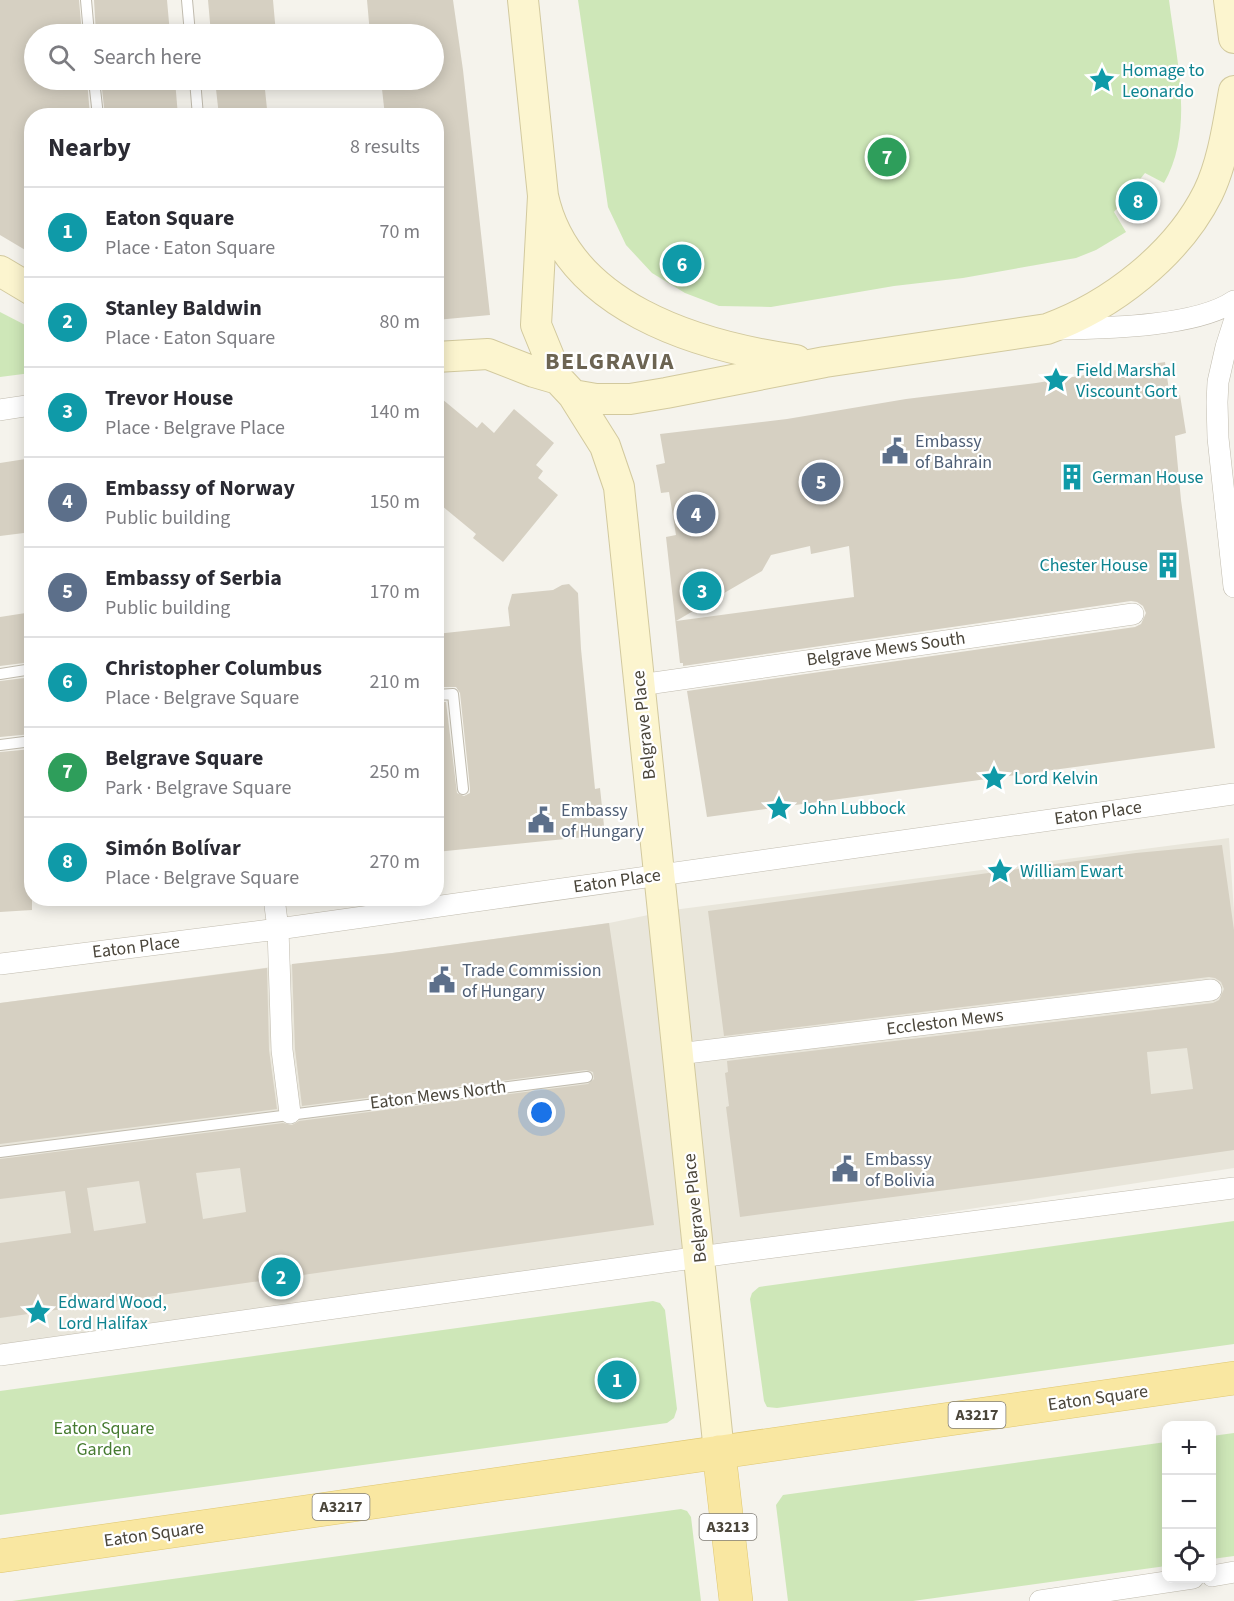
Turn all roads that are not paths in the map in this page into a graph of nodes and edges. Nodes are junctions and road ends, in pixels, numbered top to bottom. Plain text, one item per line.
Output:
1 (86, 0) edge
2 (187, 0) edge
3 (523, 0) edge
4 (1229, 0) edge
5 (88, 24) edge
6 (189, 24) edge
7 (1234, 38) edge
8 (95, 90) edge
9 (196, 90) edge
10 (1234, 91) edge
11 (97, 108) edge
12 (197, 108) edge
13 (543, 196) junction
14 (0, 271) edge
15 (24, 285) edge
16 (1234, 301) edge
17 (1234, 322) edge
18 (536, 325) junction
19 (1047, 329) junction
20 (478, 354) junction
21 (444, 356) edge
22 (825, 362) junction
23 (566, 387) junction
24 (24, 406) edge
25 (0, 410) edge
26 (1234, 587) edge
27 (1133, 614) dead end
28 (24, 670) edge
29 (0, 674) edge
30 (640, 685) junction
31 (444, 695) edge
32 (24, 742) edge
33 (0, 745) edge
34 (464, 789) dead end
35 (1234, 794) edge
36 (660, 875) junction
37 (275, 906) edge
38 (441, 906) edge
39 (444, 906) edge
40 (278, 929) junction
41 (0, 964) edge
42 (1211, 990) dead end
43 (678, 1054) junction
44 (587, 1077) dead end
45 (290, 1113) junction
46 (0, 1152) edge
47 (1234, 1188) edge
48 (700, 1257) junction
49 (0, 1355) edge
50 (1234, 1378) edge
51 (719, 1452) junction
52 (0, 1556) edge
53 (1234, 1572) edge
54 (1216, 1575) edge
55 (1162, 1583) edge
56 (736, 1601) edge
57 (1040, 1601) edge

1 - 5 lane
2 - 6 lane
3 - 13 main road
4 - 7 main road
8 - 11 lane
9 - 12 lane
10 - 19 main road
13 - 18 main road, Belgrave Place
13 - 22 main road
14 - 15 main road
16 - 19 street
17 - 26 street
18 - 20 main road
18 - 23 main road, Belgrave Place
19 - 22 main road
20 - 21 main road
20 - 23 main road
22 - 23 main road
23 - 30 main road, Belgrave Place
24 - 25 street
27 - 30 street, Belgrave Mews South
28 - 29 lane
30 - 36 main road, Belgrave Place
31 - 34 lane
32 - 33 lane
35 - 36 street, Eaton Place
36 - 39 street, Eaton Place
36 - 43 main road, Belgrave Place
37 - 40 street
38 - 40 street, Eaton Place
40 - 41 street, Eaton Place
40 - 45 street
42 - 43 street, Eccleston Mews
43 - 48 main road, Belgrave Place
44 - 45 lane, Eaton Mews North
45 - 46 lane, Eaton Mews North
47 - 48 street
48 - 49 street
48 - 51 main road, Belgrave Place
50 - 51 main road, Eaton Square / A3217
51 - 52 main road, Eaton Square / A3217
51 - 56 main road, A3213
53 - 54 street
55 - 57 street

